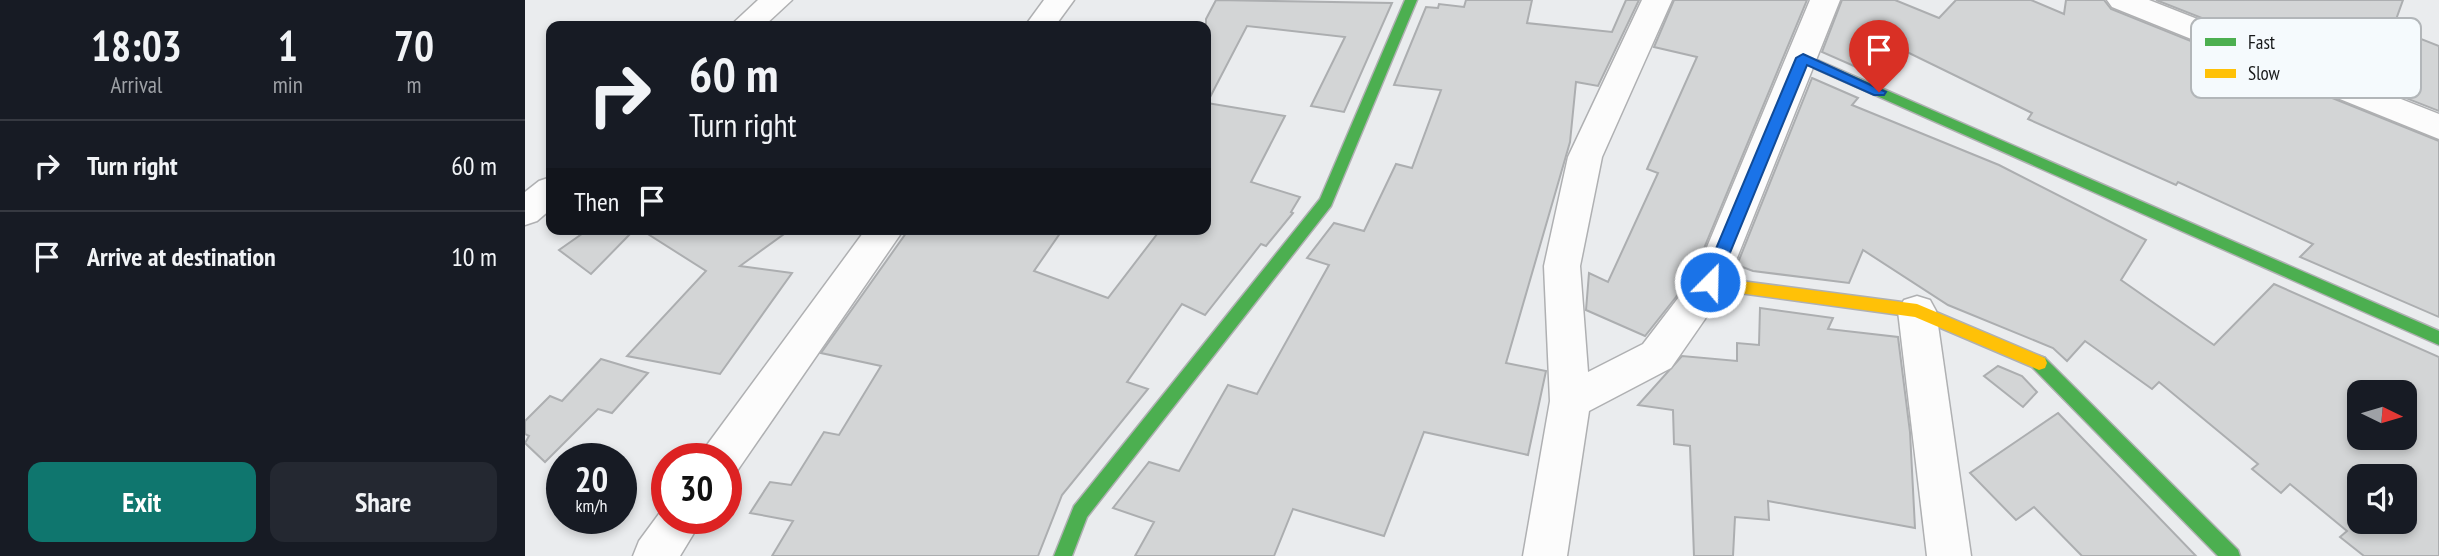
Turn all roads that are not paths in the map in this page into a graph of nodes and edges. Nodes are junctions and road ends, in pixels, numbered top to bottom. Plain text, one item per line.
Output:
1 (776, 0) edge
2 (1059, 0) edge
3 (1411, 0) edge
4 (1657, 0) edge
5 (1825, 0) edge
6 (2122, 0) edge
7 (751, 21) edge
8 (1043, 21) edge
9 (2191, 28) edge
10 (1803, 58) junction
11 (2367, 98) edge
12 (2439, 127) edge
13 (546, 194) edge
14 (525, 212) edge
15 (882, 235) edge
16 (1710, 282) junction
17 (1917, 311) junction
18 (2439, 338) edge
19 (1570, 401) junction
20 (732, 443) edge
21 (670, 534) edge
22 (655, 556) edge
23 (1063, 556) edge
24 (1545, 556) edge
25 (1949, 556) edge
26 (2231, 556) edge

1 - 7 street
2 - 8 street
3 - 23 street
4 - 19 street
5 - 10 street
6 - 9 street
10 - 16 street
10 - 18 street
11 - 12 street
13 - 14 street
15 - 20 street
16 - 17 street
16 - 19 street
17 - 25 street
17 - 26 street
19 - 24 street
21 - 22 street

